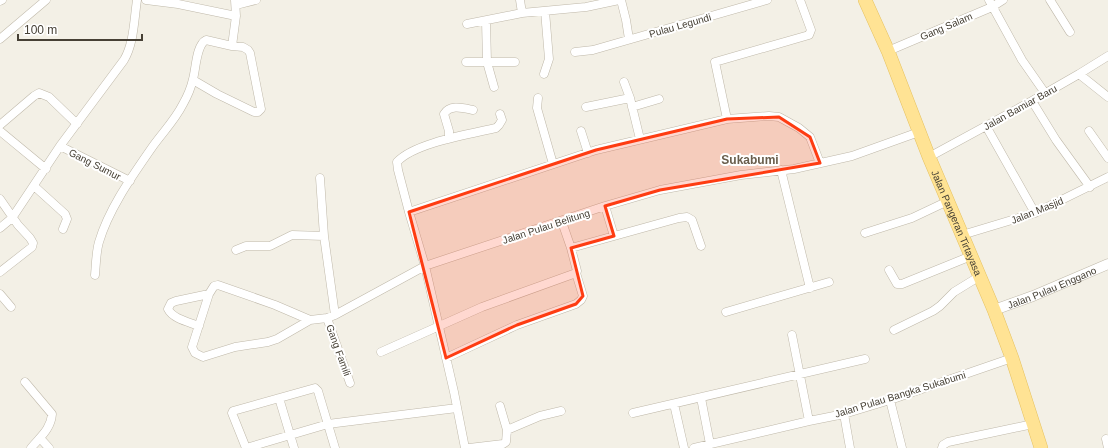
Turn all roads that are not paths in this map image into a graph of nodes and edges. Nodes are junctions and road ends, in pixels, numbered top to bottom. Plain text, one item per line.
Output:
1 (46, 0) edge
2 (137, 0) edge
3 (146, 0) edge
4 (256, 0) edge
5 (520, 0) edge
6 (565, 0) edge
7 (620, 0) edge
8 (767, 0) edge
9 (800, 0) edge
10 (865, 0) edge
11 (1003, 0) edge
12 (1050, 0) edge
13 (236, 3) edge
14 (990, 3) edge
15 (567, 9) junction
16 (545, 11) junction
17 (522, 13) junction
18 (236, 16) junction
19 (486, 21) junction
20 (468, 24) dead end
21 (1070, 32) dead end
22 (0, 39) edge
23 (629, 39) junction
24 (232, 46) junction
25 (888, 50) junction
26 (575, 52) dead end
27 (1108, 56) edge
28 (466, 62) dead end
29 (487, 62) junction
30 (515, 62) dead end
31 (544, 74) dead end
32 (1079, 74) junction
33 (193, 80) junction
34 (624, 82) dead end
35 (494, 87) dead end
36 (1045, 93) junction
37 (1108, 97) edge
38 (538, 98) dead end
39 (630, 98) junction
40 (659, 99) dead end
41 (1032, 101) junction
42 (586, 107) dead end
43 (632, 108) junction
44 (473, 110) dead end
45 (500, 114) dead end
46 (727, 119) junction
47 (77, 124) junction
48 (0, 125) edge
49 (986, 126) junction
50 (0, 131) edge
51 (581, 131) dead end
52 (1089, 131) dead end
53 (919, 132) junction
54 (450, 138) junction
55 (640, 139) junction
56 (60, 146) junction
57 (588, 153) junction
58 (929, 157) junction
59 (1108, 158) edge
60 (820, 162) junction
61 (553, 164) junction
62 (46, 169) junction
63 (781, 170) junction
64 (1108, 177) edge
65 (320, 178) dead end
66 (130, 181) junction
67 (34, 186) junction
68 (1090, 187) junction
69 (0, 199) edge
70 (948, 201) junction
71 (605, 206) junction
72 (409, 212) junction
73 (1035, 213) junction
74 (12, 218) junction
75 (562, 222) junction
76 (0, 228) edge
77 (63, 230) dead end
78 (865, 233) dead end
79 (962, 235) junction
80 (324, 236) junction
81 (614, 236) junction
82 (701, 246) dead end
83 (571, 248) junction
84 (236, 250) dead end
85 (971, 256) junction
86 (1108, 264) edge
87 (425, 266) junction
88 (889, 270) dead end
89 (0, 272) edge
90 (576, 273) junction
91 (95, 275) dead end
92 (980, 276) junction
93 (829, 282) dead end
94 (810, 288) junction
95 (0, 294) edge
96 (209, 294) junction
97 (11, 307) dead end
98 (994, 310) junction
99 (726, 312) dead end
100 (331, 316) junction
101 (310, 320) junction
102 (199, 326) junction
103 (439, 327) junction
104 (894, 330) dead end
105 (792, 335) dead end
106 (381, 352) dead end
107 (446, 358) junction
108 (1012, 358) junction
109 (865, 359) dead end
110 (800, 375) junction
111 (25, 382) dead end
112 (350, 383) dead end
113 (279, 398) junction
114 (701, 398) junction
115 (890, 400) junction
116 (674, 404) junction
117 (500, 406) dead end
118 (457, 408) junction
119 (561, 411) dead end
120 (633, 413) dead end
121 (844, 414) junction
122 (809, 421) junction
123 (328, 424) junction
124 (1033, 424) junction
125 (507, 430) junction
126 (290, 434) junction
127 (40, 438) junction
128 (1106, 439) dead end
129 (710, 444) junction
130 (32, 448) edge
131 (49, 448) edge
132 (246, 448) edge
133 (294, 448) edge
134 (335, 448) edge
135 (465, 448) edge
136 (469, 448) edge
137 (684, 448) edge
138 (698, 448) edge
139 (850, 448) edge
140 (902, 448) edge
141 (942, 448) edge
142 (1041, 448) edge
143 (1108, 448) edge

1 - 22 street
2 - 47 street
3 - 18 street
4 - 13 street
5 - 17 street
6 - 15 street
7 - 15 street
7 - 23 street
8 - 23 street, Pulau Legundi
9 - 46 street
10 - 25 main road, Jalan Pangeran Tirtayasa
11 - 14 street, Gang Salam
12 - 21 street
13 - 18 street
14 - 25 street, Gang Salam
14 - 36 street
15 - 16 street
16 - 17 street
16 - 31 street
17 - 19 street
18 - 24 street
19 - 20 street
19 - 29 street
23 - 26 street, Pulau Legundi
24 - 33 street
24 - 33 street
25 - 53 main road, Jalan Pangeran Tirtayasa
27 - 32 street, Jalan Bamiar Baru
28 - 29 street
29 - 30 street
29 - 35 street
32 - 36 street, Jalan Bamiar Baru
32 - 37 street
33 - 66 street
34 - 39 street
36 - 41 street, Jalan Bamiar Baru
38 - 61 street
39 - 42 street
39 - 43 street
40 - 43 street
41 - 49 street, Jalan Bamiar Baru
41 - 68 street
43 - 55 street
44 - 54 street
45 - 54 street
46 - 55 street
46 - 60 street
47 - 48 street
47 - 56 street
49 - 58 street, Jalan Bamiar Baru
49 - 73 street
50 - 62 street
51 - 57 street
52 - 59 street
53 - 58 main road, Jalan Pangeran Tirtayasa
53 - 60 street, Jalan Pulau Belitung
54 - 72 street
55 - 57 street
56 - 62 street
56 - 66 street, Gang Sumur
57 - 61 street
58 - 70 main road, Jalan Pangeran Tirtayasa
60 - 63 street, Jalan Pulau Belitung
61 - 72 street
62 - 67 street
63 - 71 street, Jalan Pulau Belitung
63 - 94 street
64 - 68 street, Jalan Masjid
65 - 80 street, Gang Famili
66 - 91 street
67 - 74 street
67 - 77 street
68 - 73 street, Jalan Masjid
69 - 74 street
70 - 78 street
70 - 79 main road, Jalan Pangeran Tirtayasa
71 - 75 street, Jalan Pulau Belitung
71 - 81 street
72 - 87 street
73 - 79 street, Jalan Masjid
74 - 76 street
74 - 89 street
75 - 83 street
75 - 87 street, Jalan Pulau Belitung
79 - 85 main road, Jalan Pangeran Tirtayasa
80 - 84 street
80 - 100 street, Gang Famili
81 - 82 street
81 - 83 street
83 - 90 street
85 - 88 street
85 - 92 main road, Jalan Pangeran Tirtayasa
86 - 98 street, Jalan Pulau Enggano
87 - 100 street, Jalan Pulau Belitung
87 - 103 street
90 - 103 street
90 - 107 street
92 - 98 main road, Jalan Pangeran Tirtayasa
92 - 104 street
93 - 94 street
94 - 99 street
95 - 97 street
96 - 101 street
96 - 102 street
96 - 102 street
98 - 108 main road, Jalan Pangeran Tirtayasa
100 - 101 street, Jalan Pulau Belitung
100 - 112 street, Gang Famili
101 - 102 street, Jalan Pulau Belitung
103 - 106 street
103 - 107 street
105 - 110 street
107 - 118 street
108 - 115 street, Jalan Pulau Bangka Sukabumi
108 - 124 main road, Jalan Pangeran Tirtayasa
109 - 110 street
110 - 114 street
110 - 122 street
111 - 127 street
113 - 123 street
113 - 126 street
113 - 132 street
114 - 116 street
114 - 129 street
115 - 121 street, Jalan Pulau Bangka Sukabumi
115 - 140 street
116 - 120 street
116 - 137 street
117 - 125 street
118 - 123 street
118 - 135 street
119 - 125 street
121 - 122 street, Jalan Pulau Bangka Sukabumi
121 - 139 street
122 - 129 street, Jalan Pulau Bangka Sukabumi
123 - 126 street
123 - 134 street
124 - 141 street
124 - 142 main road, Jalan Pangeran Tirtayasa
125 - 136 street
126 - 132 street
126 - 133 street
127 - 130 street
127 - 131 street
128 - 143 street
129 - 138 street, Jalan Pulau Bangka Sukabumi

